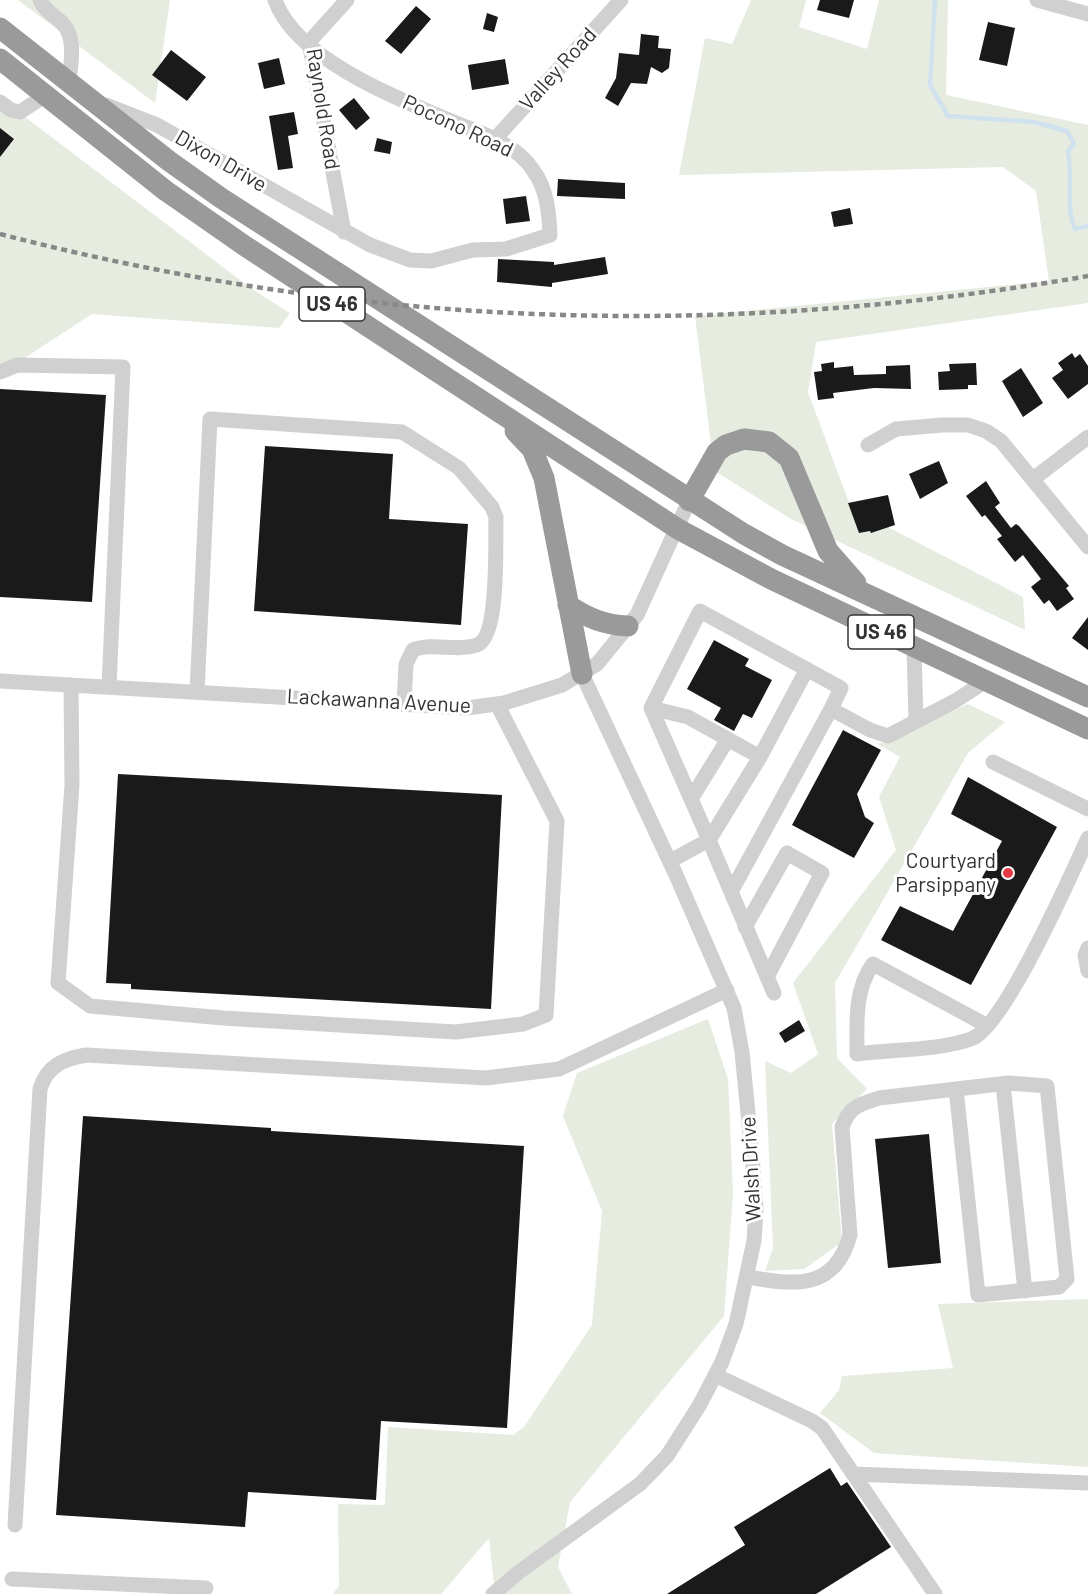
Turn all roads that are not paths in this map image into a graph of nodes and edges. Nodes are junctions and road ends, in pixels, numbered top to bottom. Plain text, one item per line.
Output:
1 (40, 0) edge
2 (275, 0) edge
3 (347, 0) edge
4 (621, 0) edge
5 (1037, 0) edge
6 (1088, 14) edge
7 (0, 28) edge
8 (309, 44) junction
9 (0, 59) edge
10 (69, 81) junction
11 (46, 95) junction
12 (94, 100) junction
13 (0, 102) edge
14 (495, 139) junction
15 (344, 232) junction
16 (0, 372) edge
17 (499, 412) junction
18 (1088, 437) edge
19 (868, 446) dead end
20 (1033, 479) junction
21 (689, 501) junction
22 (678, 529) junction
23 (1088, 547) edge
24 (864, 592) junction
25 (568, 605) junction
26 (628, 626) junction
27 (914, 647) junction
28 (807, 669) junction
29 (582, 674) junction
30 (0, 681) edge
31 (986, 681) junction
32 (71, 685) junction
33 (109, 687) junction
34 (197, 692) junction
35 (1088, 697) edge
36 (404, 704) junction
37 (498, 704) junction
38 (651, 708) junction
39 (831, 709) junction
40 (916, 721) junction
41 (1088, 729) edge
42 (728, 739) junction
43 (760, 757) junction
44 (993, 762) dead end
45 (691, 799) junction
46 (1088, 809) edge
47 (1088, 838) edge
48 (709, 840) junction
49 (670, 861) junction
50 (731, 892) junction
51 (746, 927) junction
52 (1088, 948) edge
53 (1088, 971) edge
54 (767, 977) junction
55 (727, 990) junction
56 (774, 993) dead end
57 (986, 1025) junction
58 (1004, 1084) junction
59 (956, 1089) junction
60 (748, 1277) junction
61 (1025, 1291) junction
62 (715, 1375) junction
63 (853, 1474) junction
64 (1088, 1483) edge
65 (15, 1525) dead end
66 (12, 1579) dead end
67 (206, 1588) dead end
68 (493, 1594) edge
69 (935, 1594) edge

1 - 10 street
2 - 8 street, Pocono Road
3 - 8 street, Raynold Road
4 - 14 street, Valley Road
5 - 6 street
7 - 10 highway, US 46
8 - 14 street, Pocono Road
8 - 15 street, Raynold Road
9 - 11 highway, US 46
10 - 12 highway, US 46
11 - 13 street
11 - 17 highway, US 46
12 - 15 street, Dixon Drive
12 - 21 highway, US 46
14 - 15 street, Pocono Road
16 - 33 street
17 - 22 highway, US 46
17 - 25 highway
18 - 20 street
19 - 20 street
20 - 23 street
21 - 22 street, Lackawanna Avenue
21 - 24 highway, US 46
21 - 24 highway
22 - 26 street, Lackawanna Avenue
22 - 27 highway, US 46
24 - 35 highway, US 46
25 - 26 highway
25 - 29 highway
26 - 29 street, Lackawanna Avenue
27 - 31 highway, US 46
27 - 40 street
28 - 38 street
28 - 39 street
28 - 43 street
29 - 37 street, Lackawanna Avenue
29 - 49 street, Walsh Drive
30 - 32 street, Lackawanna Avenue
31 - 40 street
31 - 41 highway, US 46
32 - 33 street, Lackawanna Avenue
32 - 37 street
33 - 34 street, Lackawanna Avenue
34 - 36 street, Lackawanna Avenue
34 - 36 street
36 - 37 street, Lackawanna Avenue
38 - 42 street
38 - 45 street
39 - 40 street
39 - 50 street
42 - 43 street
42 - 45 street
43 - 48 street
44 - 46 street
45 - 48 street
47 - 57 street
48 - 49 street
48 - 50 street
49 - 55 street, Walsh Drive
50 - 51 street
51 - 54 street
51 - 54 street
52 - 53 street
54 - 56 street
55 - 60 street, Walsh Drive
55 - 65 street
57 - 57 street
58 - 59 street
58 - 61 street
58 - 61 street
59 - 60 street
59 - 61 street
60 - 62 street, Walsh Drive
62 - 63 street
62 - 68 street, Walsh Drive
63 - 64 street
63 - 69 street
66 - 67 street

